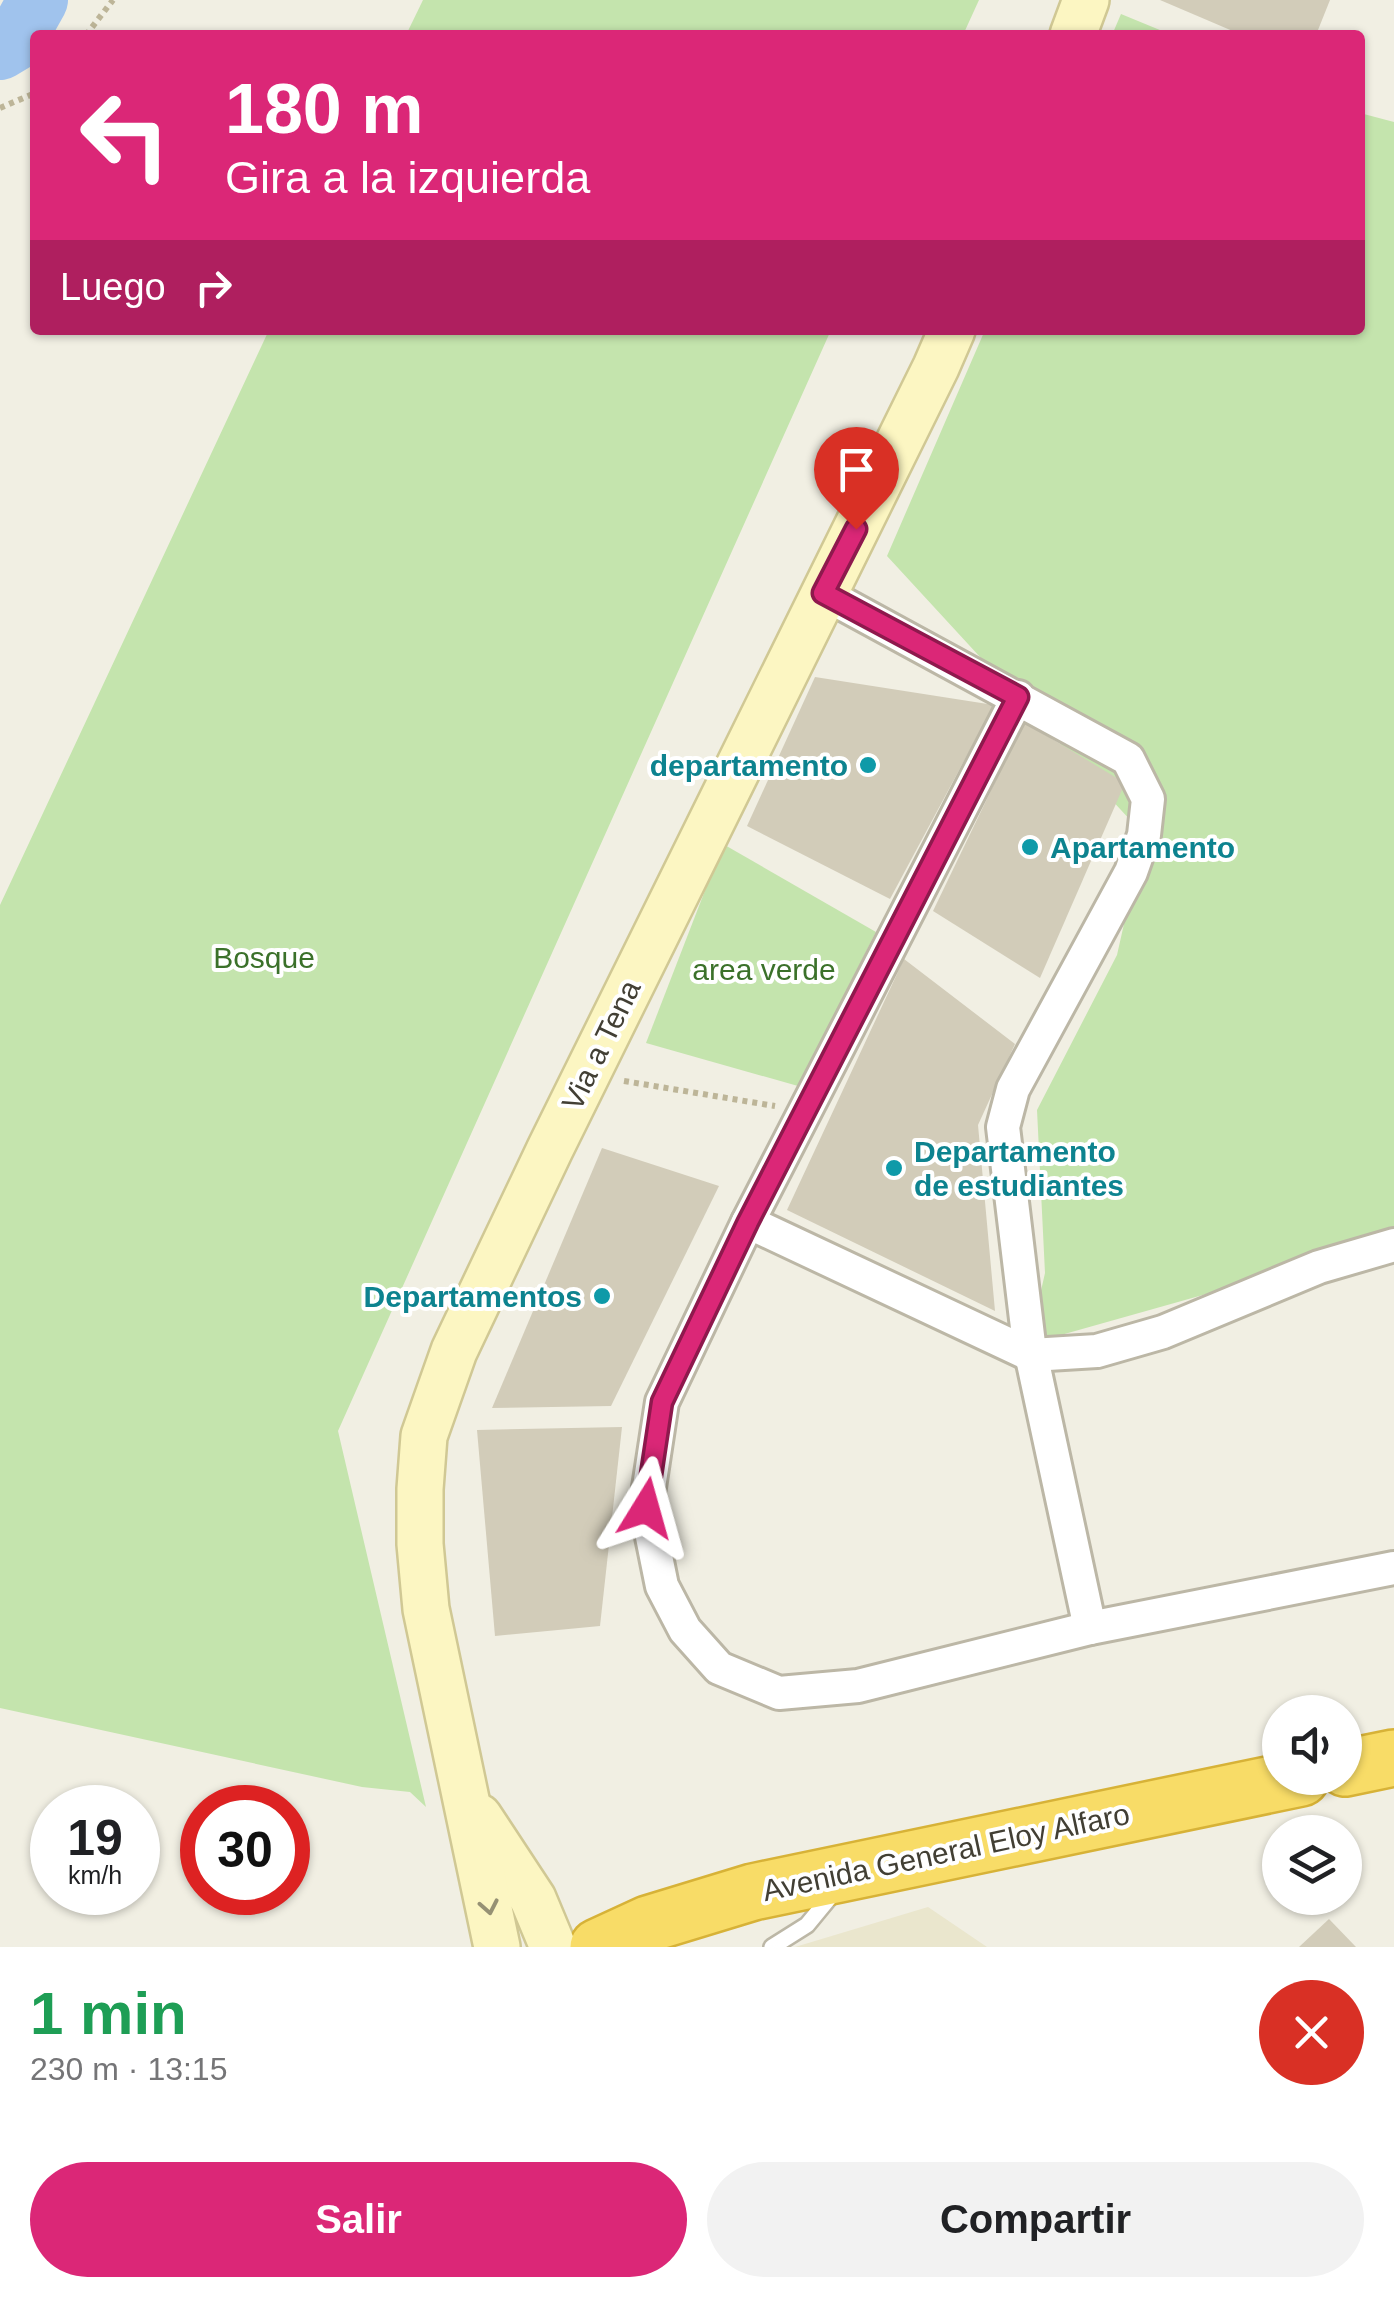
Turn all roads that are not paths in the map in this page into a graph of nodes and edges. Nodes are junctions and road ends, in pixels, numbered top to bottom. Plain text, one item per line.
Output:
1 (1086, 0) edge
2 (1075, 30) edge
3 (950, 335) edge
4 (823, 593) junction
5 (1018, 697) junction
6 (748, 1222) junction
7 (1394, 1245) edge
8 (1032, 1355) junction
9 (1394, 1568) edge
10 (1090, 1628) junction
11 (1394, 1758) edge
12 (1362, 1765) edge
13 (1262, 1786) edge
14 (467, 1799) junction
15 (851, 1870) junction
16 (497, 1947) edge
17 (553, 1947) edge
18 (598, 1947) edge
19 (772, 1947) edge

1 - 2 main road
3 - 4 main road, Via a Tena
4 - 5 street
4 - 14 main road, Via a Tena
5 - 6 street
5 - 8 street
6 - 8 street
6 - 10 street
7 - 8 street
8 - 10 street
9 - 10 street
11 - 12 highway
13 - 15 highway, Avenida General Eloy Alfaro
14 -> 16 main road, Via a Tena
14 - 17 main road, Via a Tena
15 - 18 highway, Avenida General Eloy Alfaro
15 - 19 lane

